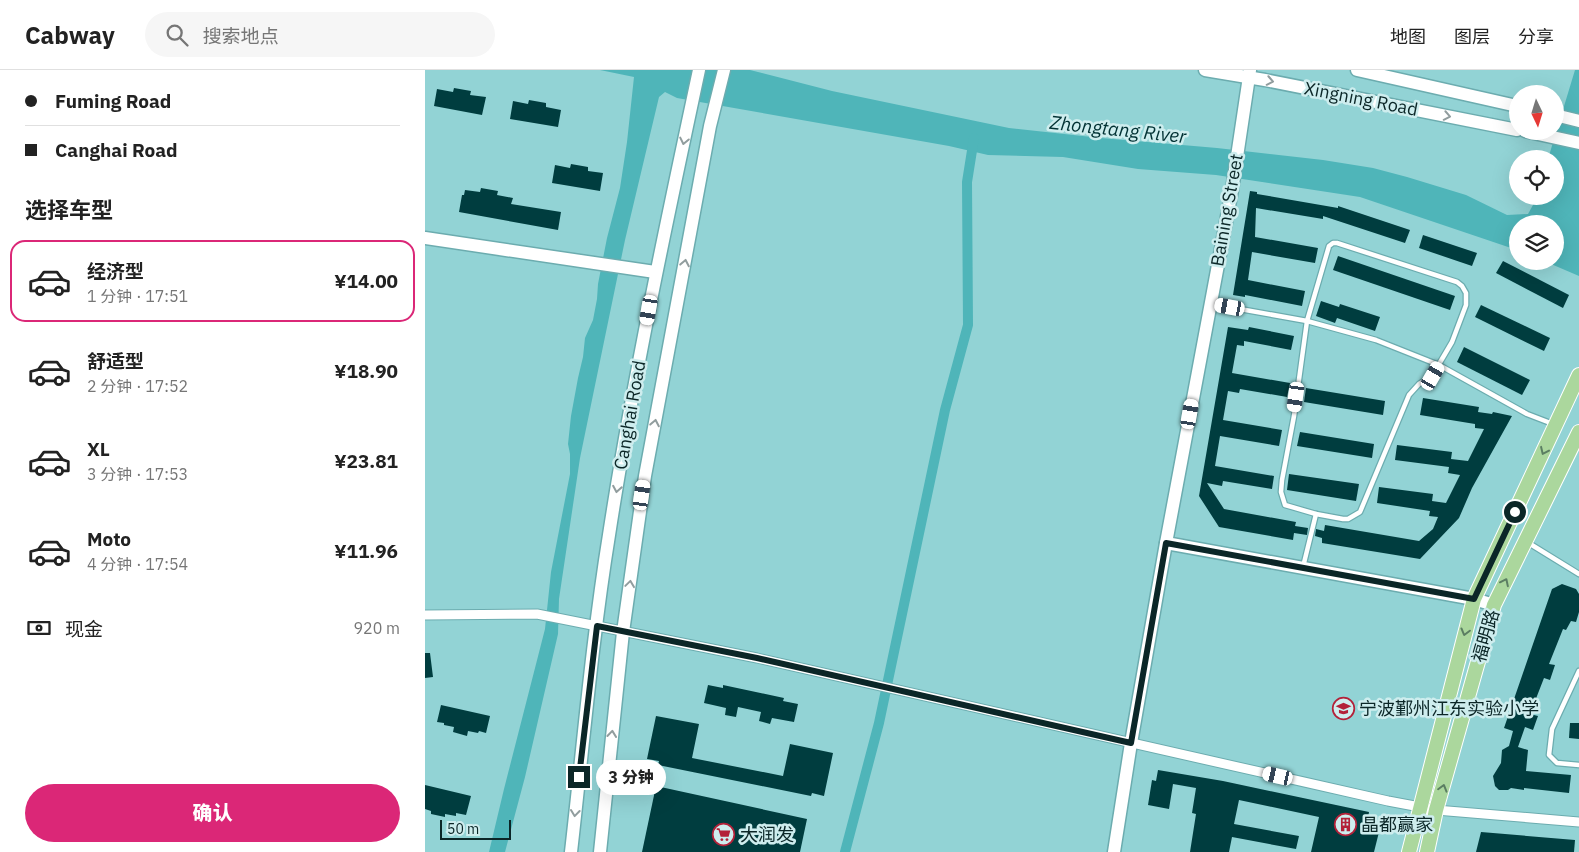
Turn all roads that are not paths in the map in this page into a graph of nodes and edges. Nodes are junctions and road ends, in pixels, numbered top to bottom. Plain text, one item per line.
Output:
1 (699, 70) edge
2 (724, 70) edge
3 (1205, 70) edge
4 (1357, 70) edge
5 (1249, 74) edge
6 (1509, 104) edge
7 (1564, 117) edge
8 (1579, 121) edge
9 (1509, 128) edge
10 (1564, 139) edge
11 (1579, 143) edge
12 (425, 238) edge
13 (655, 272) junction
14 (1210, 304) junction
15 (1307, 321) junction
16 (1439, 365) junction
17 (1579, 375) edge
18 (1556, 425) junction
19 (1579, 432) edge
20 (1316, 514) junction
21 (1526, 541) junction
22 (1166, 543) junction
23 (1302, 568) junction
24 (1579, 574) edge
25 (1474, 599) junction
26 (1494, 605) junction
27 (425, 615) edge
28 (597, 626) junction
29 (623, 632) junction
30 (1579, 671) edge
31 (1131, 743) junction
32 (1579, 765) edge
33 (1420, 807) junction
34 (1436, 810) junction
35 (1579, 822) edge
36 (571, 852) edge
37 (600, 852) edge
38 (1114, 852) edge
39 (1409, 852) edge
40 (1427, 852) edge

1 -> 13 main road, Canghai Road
29 -> 2 main road, Canghai Road
3 - 5 main road, Xingning Road
4 - 6 main road, Xingning Road
5 -> 9 main road, Xingning Road
5 - 14 main road, Baining Street
7 - 8 main road
10 - 11 main road
12 - 13 main road
13 -> 28 main road, Canghai Road
14 - 15 lane
14 - 22 main road, Baining Street
15 - 16 lane
15 - 16 lane
15 - 20 lane
16 - 18 lane
16 - 20 lane
17 - 18 main road
18 -> 25 main road
19 - 21 main road, 福明路
20 - 23 lane
21 - 24 lane
26 -> 21 main road, 福明路
22 - 23 main road
22 - 31 main road, Baining Street
23 - 25 main road
25 - 26 main road
25 -> 33 main road
34 -> 26 main road, 福明路
27 - 28 street
28 - 29 street
28 -> 36 main road, Canghai Road
29 - 31 street
37 -> 29 main road, Canghai Road
30 - 32 lane
31 - 33 street
31 - 38 main road, Baining Street
33 - 34 street
33 - 39 main road
34 - 35 street
34 - 40 main road, 福明路

